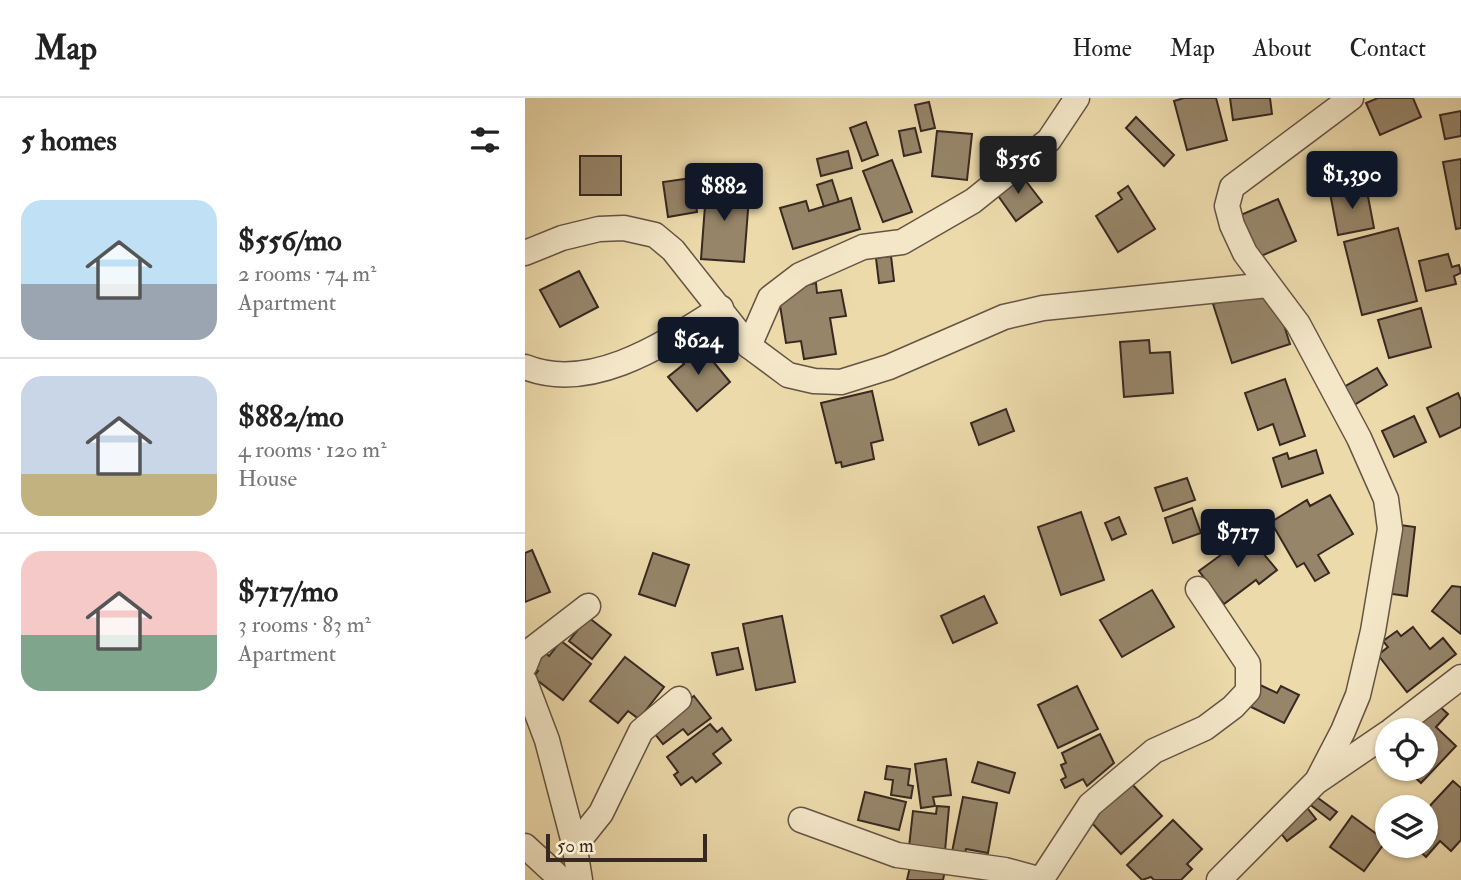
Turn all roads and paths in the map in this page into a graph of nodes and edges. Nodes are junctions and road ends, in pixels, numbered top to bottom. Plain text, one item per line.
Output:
1 (1077, 98) edge
2 (1351, 98) edge
3 (525, 253) edge
4 (1268, 285) junction
5 (721, 307) junction
6 (749, 346) junction
7 (525, 368) edge
8 (1198, 589) dead end
9 (588, 606) dead end
10 (525, 665) edge
11 (1461, 677) edge
12 (525, 682) edge
13 (679, 699) dead end
14 (1407, 718) edge
15 (1375, 741) edge
16 (1317, 781) junction
17 (801, 820) dead end
18 (573, 843) junction
19 (525, 846) edge
20 (562, 880) edge
21 (580, 880) edge
22 (1042, 880) edge
23 (1219, 880) edge

1 - 6 street
2 - 4 street
3 - 5 street
4 - 6 street
4 - 16 street
5 - 6 street
5 - 7 street
8 - 22 street
9 - 10 street
11 - 14 street
12 - 18 street
13 - 18 street
15 - 16 street
16 - 23 street
17 - 22 street
18 - 21 street
19 - 20 street

